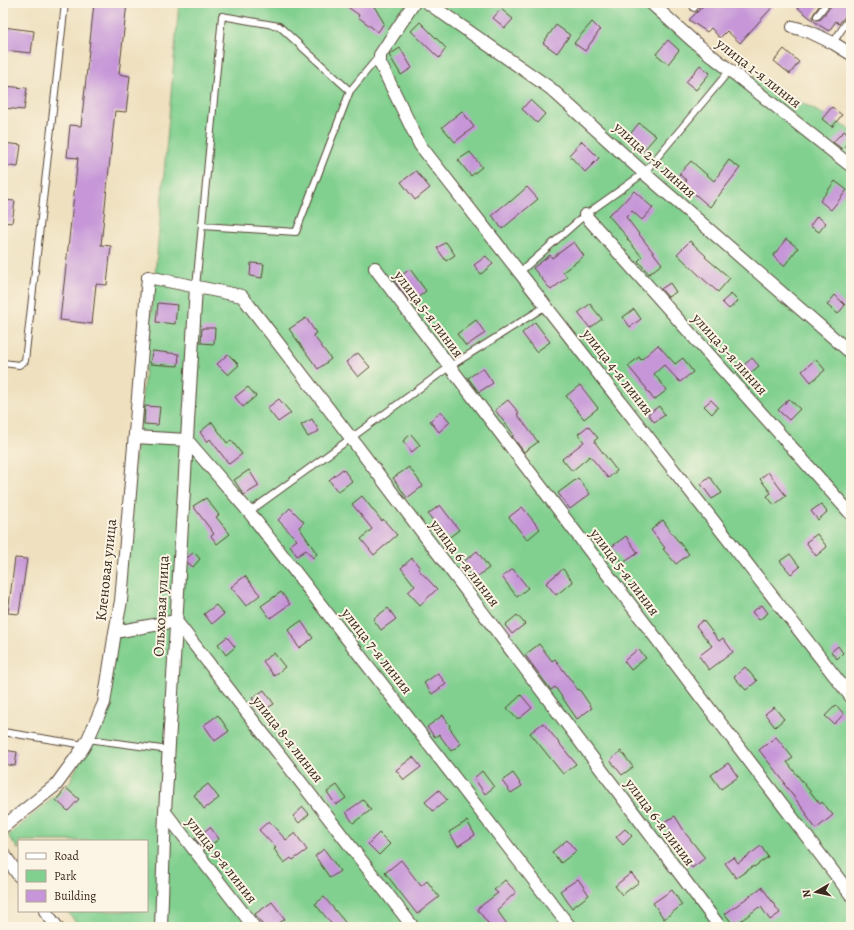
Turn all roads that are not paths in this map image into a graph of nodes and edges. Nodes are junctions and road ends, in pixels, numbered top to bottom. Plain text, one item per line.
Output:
1 (65, 3) edge
2 (414, 3) edge
3 (428, 3) edge
4 (650, 3) edge
5 (827, 3) edge
6 (817, 16) dead end
7 (851, 16) edge
8 (793, 27) dead end
9 (833, 43) junction
10 (851, 54) edge
11 (380, 55) junction
12 (730, 70) junction
13 (350, 91) junction
14 (851, 166) edge
15 (644, 173) junction
16 (584, 215) junction
17 (202, 226) junction
18 (375, 268) dead end
19 (520, 272) junction
20 (148, 277) joint
21 (196, 287) junction
22 (546, 306) junction
23 (851, 353) edge
24 (3, 363) edge
25 (449, 367) junction
26 (135, 436) junction
27 (351, 438) junction
28 (187, 440) junction
29 (249, 512) junction
30 (851, 514) edge
31 (176, 621) junction
32 (115, 632) junction
33 (851, 697) edge
34 (3, 732) edge
35 (86, 742) junction
36 (169, 750) junction
37 (165, 812) junction
38 (3, 827) edge
39 (3, 853) edge
40 (18, 875) edge
41 (851, 895) edge
42 (46, 912) edge
43 (57, 927) edge
44 (161, 927) edge
45 (254, 927) edge
46 (413, 927) edge
47 (570, 927) edge
48 (720, 927) edge

1 - 24 lane
2 - 11 street
3 - 15 street, улица 2-я линия
4 - 12 street, улица 1-я линия
5 - 6 lane
7 - 9 lane
8 - 9 street
9 - 10 street
11 - 13 lane
11 - 19 street, улица 4-я линия
12 - 14 street, улица 1-я линия
12 - 15 lane
13 - 17 lane
13 - 17 lane
15 - 16 lane
15 - 23 street, улица 2-я линия
16 - 19 lane
16 - 30 street, улица 3-я линия
17 - 21 lane
18 - 25 street, улица 5-я линия
19 - 22 street, улица 4-я линия
20 - 21 street, улица 6-я линия
20 - 26 street, Кленовая улица
21 - 27 street, улица 6-я линия
21 - 28 street, Ольховая улица
22 - 25 lane
22 - 33 street, улица 4-я линия
25 - 27 lane
25 - 41 street, улица 5-я линия
26 - 28 street
26 - 32 street, Кленовая улица
27 - 29 lane
27 - 48 street, улица 6-я линия
28 - 29 street, улица 7-я линия
28 - 31 street, Ольховая улица
29 - 47 street, улица 7-я линия
31 - 32 street
31 - 36 street, Ольховая улица
31 - 46 street, улица 8-я линия
32 - 35 street, Кленовая улица
34 - 35 lane
35 - 36 lane
35 - 38 street, Кленовая улица
36 - 37 street, Ольховая улица
37 - 44 street, Ольховая улица
37 - 45 street, улица 9-я линия
39 - 40 street
42 - 43 street

